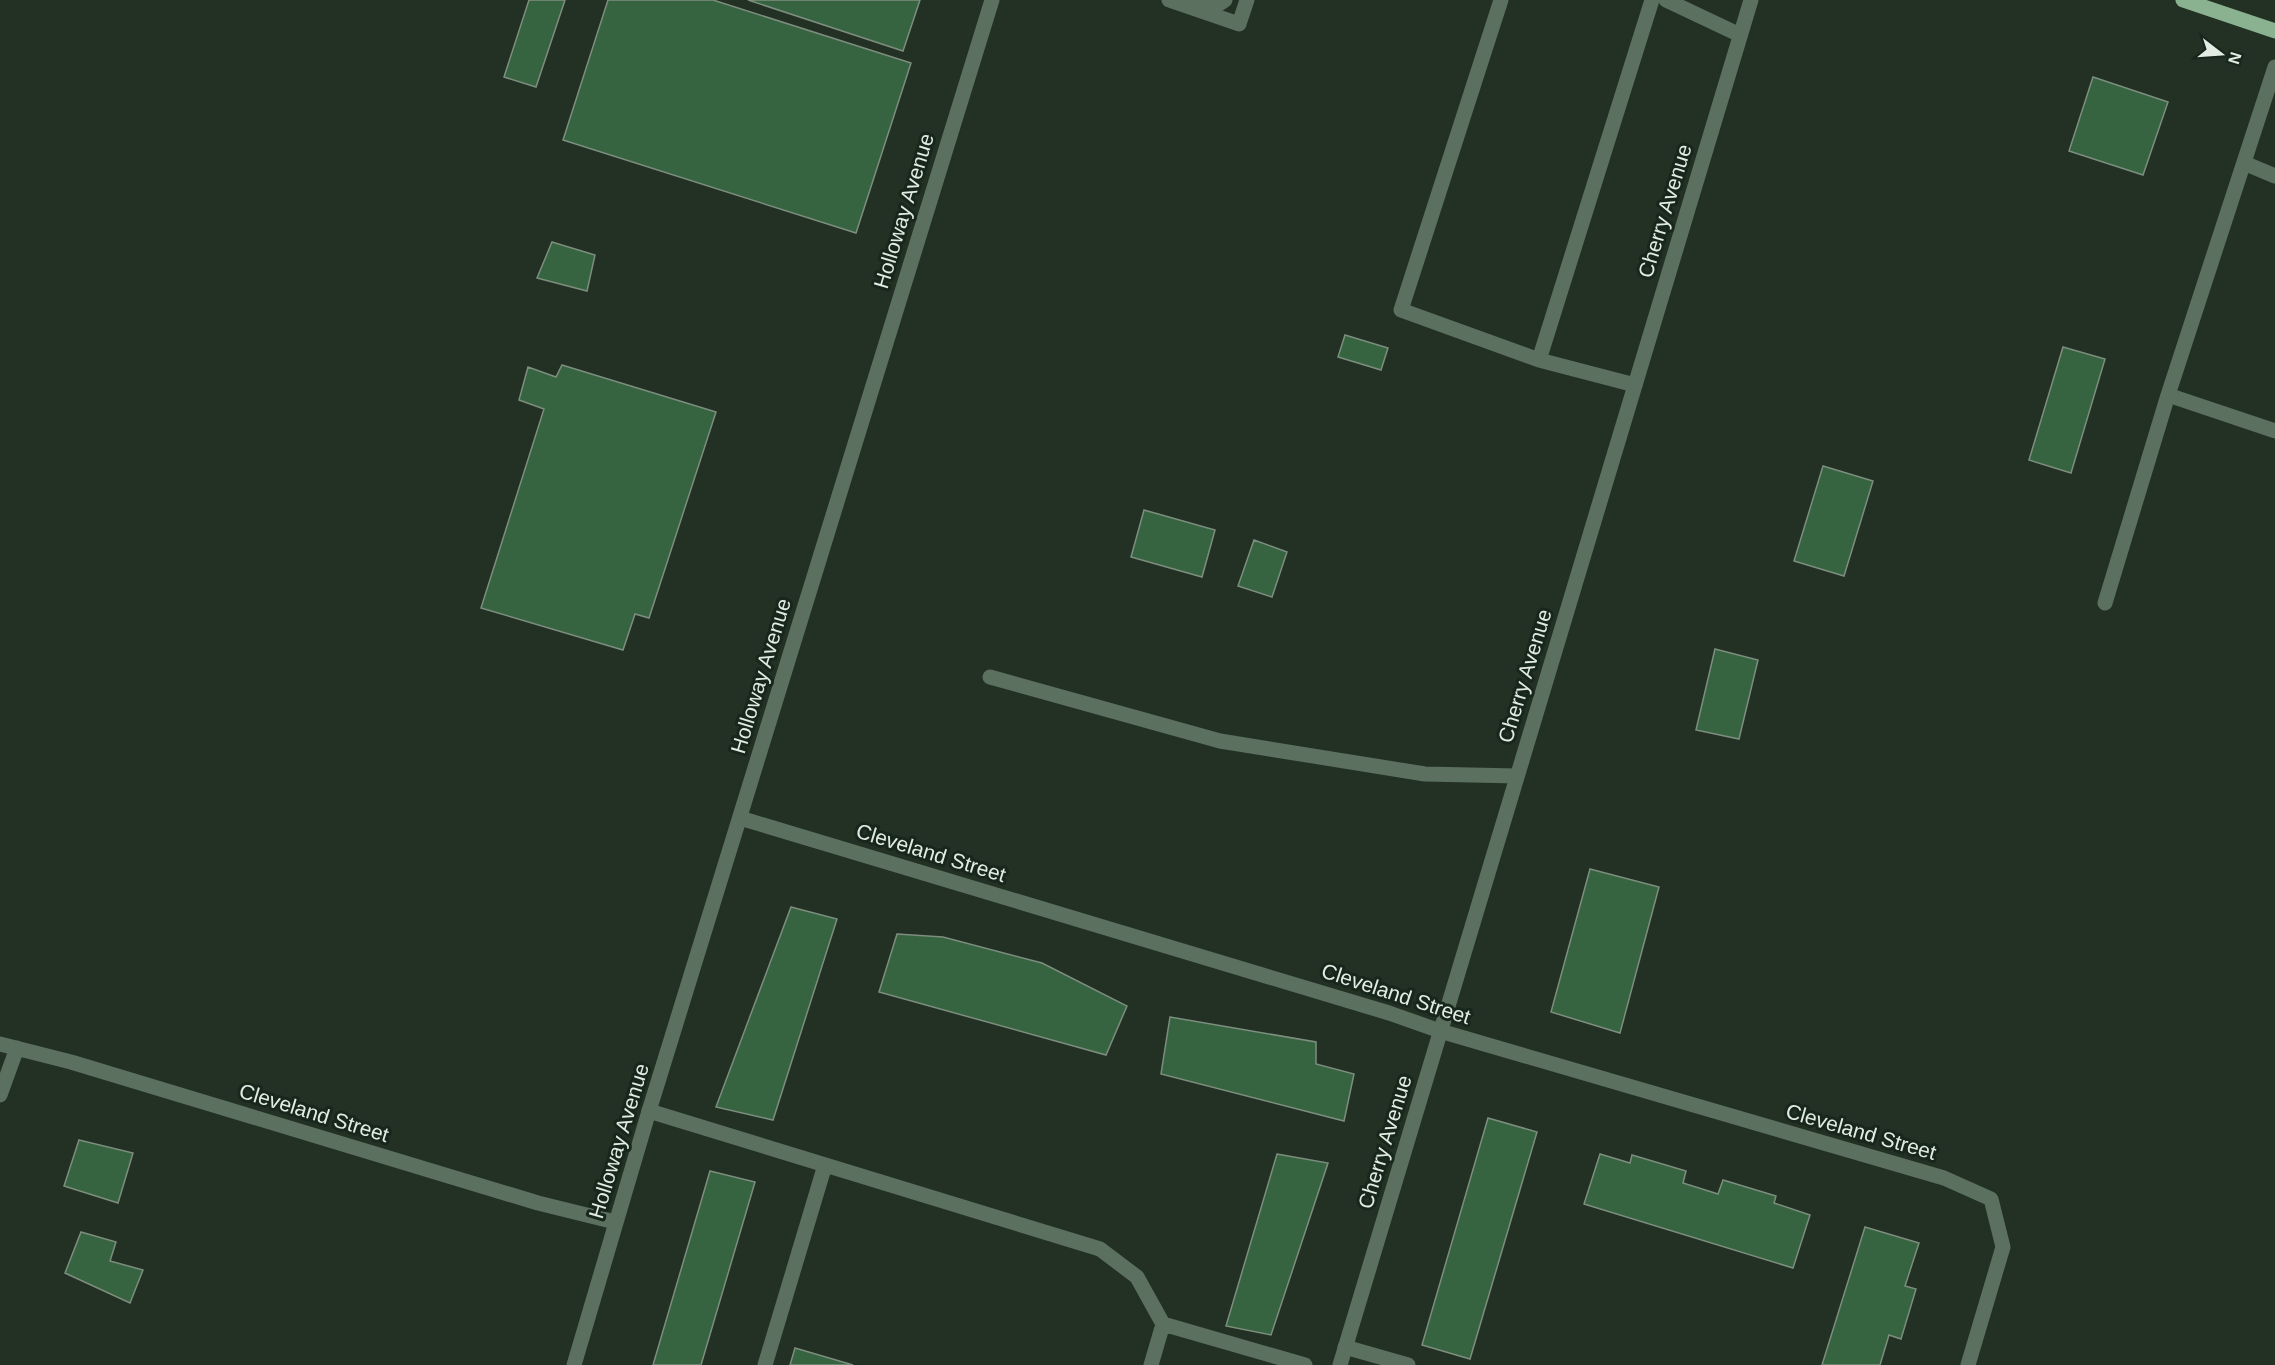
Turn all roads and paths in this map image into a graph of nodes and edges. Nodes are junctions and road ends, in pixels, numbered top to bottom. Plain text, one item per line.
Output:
1 (992, 0) edge
2 (1169, 0) edge
3 (1199, 0) edge
4 (1225, 0) edge
5 (1247, 0) edge
6 (1501, 0) edge
7 (1652, 0) edge
8 (1666, 0) edge
9 (1750, 0) edge
10 (2183, 0) edge
11 (2275, 30) edge
12 (1740, 35) junction
13 (2275, 67) edge
14 (2244, 163) junction
15 (2275, 176) edge
16 (1539, 360) junction
17 (1635, 385) junction
18 (2168, 395) junction
19 (2275, 431) edge
20 (2105, 603) dead end
21 (990, 677) dead end
22 (1517, 776) junction
23 (740, 818) junction
24 (1440, 1031) junction
25 (0, 1044) edge
26 (17, 1048) junction
27 (0, 1095) edge
28 (649, 1111) junction
29 (825, 1165) junction
30 (615, 1222) junction
31 (1163, 1324) junction
32 (1345, 1347) junction
33 (574, 1365) edge
34 (765, 1365) edge
35 (1151, 1365) edge
36 (1305, 1365) edge
37 (1340, 1365) edge
38 (1408, 1365) edge
39 (1968, 1365) edge

1 - 23 street, Holloway Avenue
2 - 5 street
3 - 4 street
6 - 16 street
7 - 16 street
8 - 12 street
9 - 12 street, Cherry Avenue
10 - 11 main road
12 - 17 street, Cherry Avenue
13 - 14 street
14 - 15 street
14 - 18 street
16 - 17 street
17 - 22 street, Cherry Avenue
18 - 19 street
18 - 20 street
21 - 22 street
22 - 24 street, Cherry Avenue
23 - 24 street, Cleveland Street
23 - 28 street, Holloway Avenue
24 - 32 street, Cherry Avenue
24 - 39 street, Cleveland Street
25 - 26 street, Cleveland Street
26 - 27 street
26 - 30 street, Cleveland Street
28 - 29 street
28 - 30 street, Holloway Avenue
29 - 31 street
29 - 34 street
30 - 33 street, Holloway Avenue
31 - 35 street
31 - 36 street
32 - 37 street, Cherry Avenue
32 - 38 street

